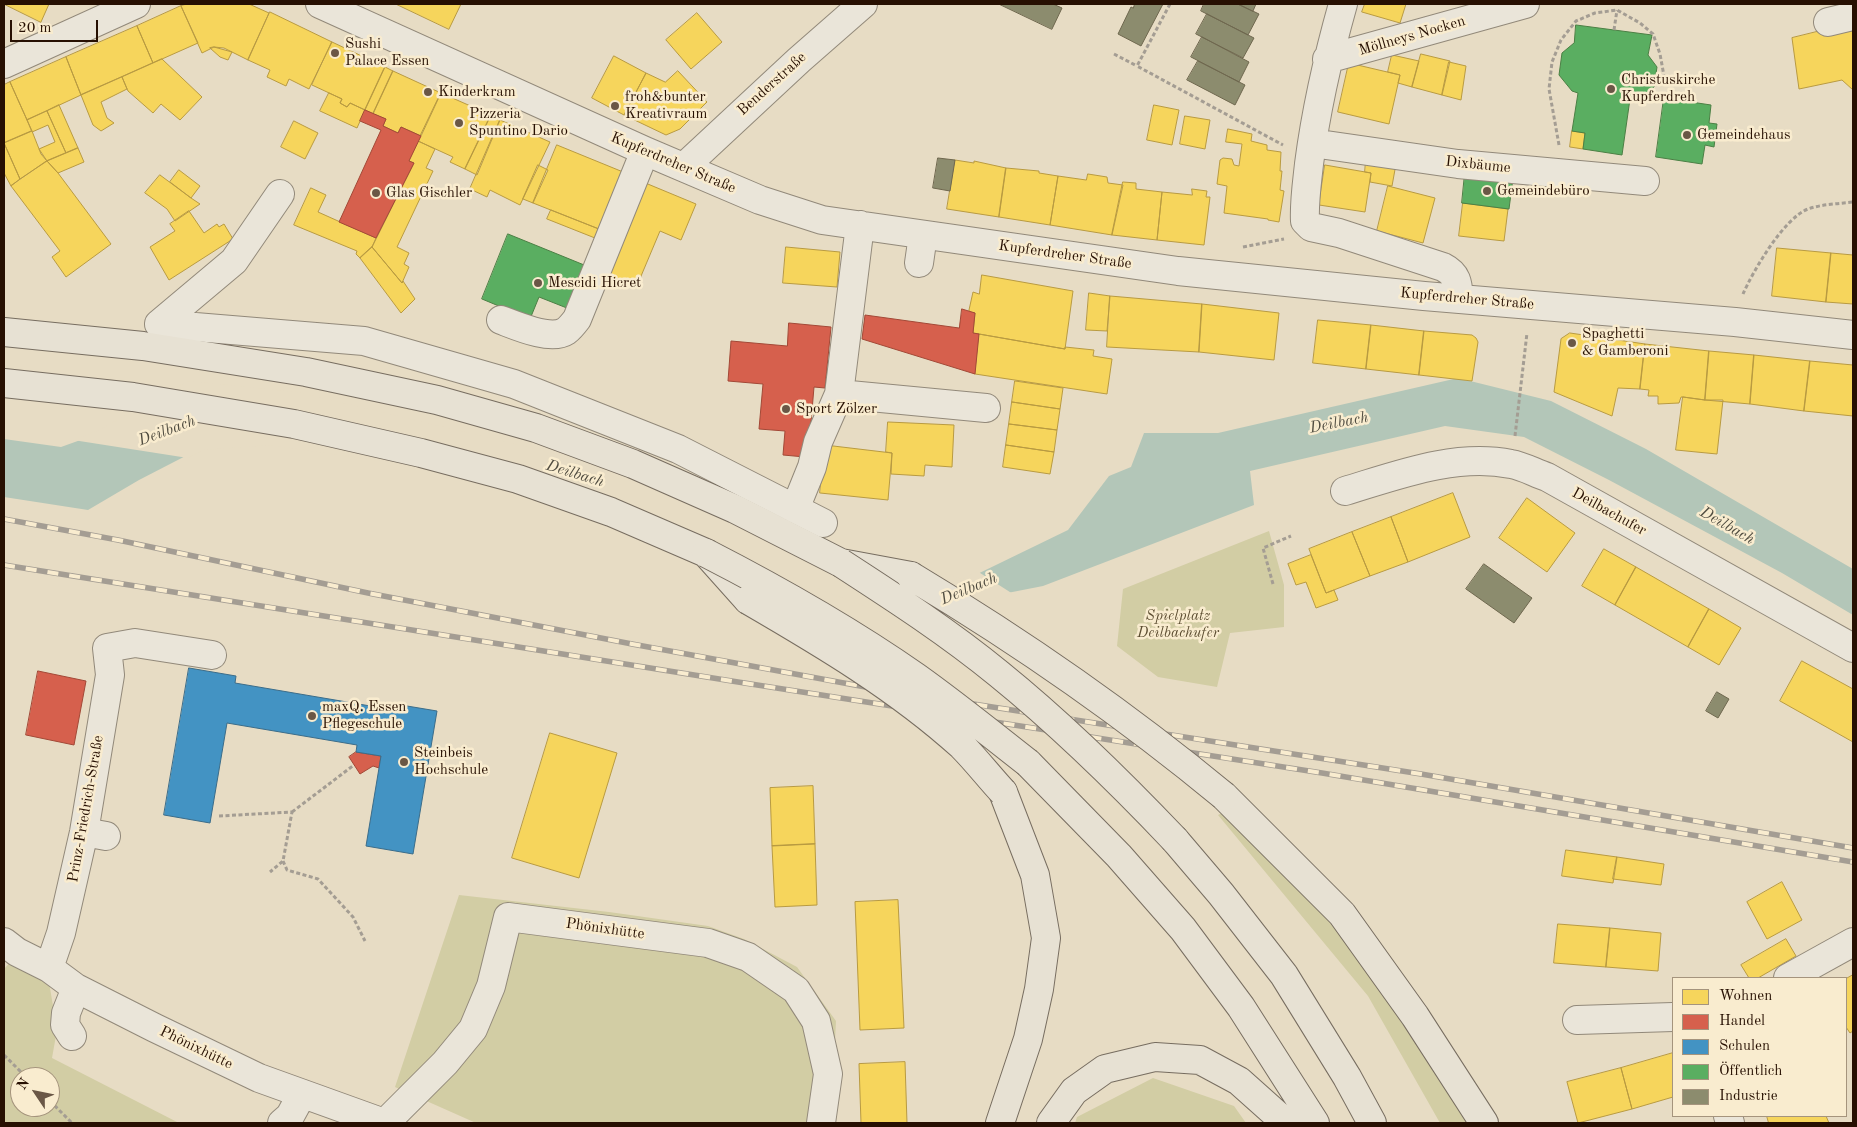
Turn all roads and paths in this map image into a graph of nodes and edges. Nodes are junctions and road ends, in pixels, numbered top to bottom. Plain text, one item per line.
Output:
1 (136, 4) edge
2 (320, 4) edge
3 (863, 4) edge
4 (1170, 4) edge
5 (1343, 4) edge
6 (1525, 4) edge
7 (1618, 10) junction
8 (1614, 30) dead end
9 (1114, 54) dead end
10 (1327, 59) junction
11 (4, 64) edge
12 (1137, 66) junction
13 (1666, 87) dead end
14 (1299, 145) junction
15 (645, 151) junction
16 (684, 167) junction
17 (1558, 173) junction
18 (1645, 180) dead end
19 (280, 194) dead end
20 (1853, 202) edge
21 (860, 225) junction
22 (923, 235) junction
23 (1289, 238) dead end
24 (1243, 247) dead end
25 (919, 262) dead end
26 (1459, 298) junction
27 (1530, 305) junction
28 (501, 320) dead end
29 (1735, 322) junction
30 (4, 332) edge
31 (1853, 335) edge
32 (4, 383) edge
33 (839, 394) junction
34 (986, 408) dead end
35 (1514, 445) dead end
36 (1345, 491) dead end
37 (795, 508) junction
38 (823, 523) dead end
39 (1291, 536) dead end
40 (706, 553) junction
41 (841, 563) junction
42 (1273, 584) dead end
43 (1853, 648) edge
44 (212, 655) dead end
45 (354, 765) dead end
46 (292, 812) junction
47 (219, 816) dead end
48 (283, 861) junction
49 (270, 872) dead end
50 (365, 941) dead end
51 (1853, 942) edge
52 (8, 954) edge
53 (49, 968) junction
54 (1790, 977) edge
55 (76, 988) junction
56 (1672, 1017) edge
57 (1577, 1020) dead end
58 (72, 1036) dead end
59 (4, 1055) edge
60 (16, 1067) edge
61 (302, 1094) junction
62 (60, 1111) edge
63 (72, 1123) edge
64 (282, 1123) edge
65 (384, 1123) edge
66 (822, 1123) edge
67 (1000, 1123) edge
68 (1051, 1123) edge
69 (1286, 1123) edge
70 (1315, 1123) edge
71 (1372, 1123) edge
72 (1484, 1123) edge

1 - 11 street
2 - 15 street, Kupferdreher Straße
3 - 16 street, Benderstraße
4 - 12 path
5 - 10 street
6 - 10 street, Möllneys Nocken
7 - 8 path
7 - 13 path
7 - 17 path
9 - 12 path
10 - 14 street
12 - 14 path
14 - 17 street, Dixbäume
14 - 26 street
15 - 16 street, Kupferdreher Straße
15 - 28 street
16 - 21 street, Kupferdreher Straße
17 - 18 street, Dixbäume
19 - 37 street
20 - 29 path
21 - 22 street, Kupferdreher Straße
21 - 33 street
22 - 25 street
22 - 26 street, Kupferdreher Straße
23 - 24 path
26 - 27 street, Kupferdreher Straße
27 - 29 street, Kupferdreher Straße
27 - 35 path
29 - 31 street, Kupferdreher Straße
30 - 41 highway
32 - 40 highway
33 - 34 street
33 - 37 street
36 - 43 street, Deilbachufer
37 - 38 street
39 - 42 path
40 - 67 highway, bridge
40 - 70 highway, bridge
41 - 71 highway, bridge
41 - 72 highway, bridge
44 - 53 street, Prinz-Friedrich-Straße
45 - 46 path
46 - 47 path
46 - 48 path
48 - 49 path
48 - 50 path
51 - 54 street
52 - 53 street, Phönixhütte
53 - 55 street, Phönixhütte
55 - 58 street
55 - 61 street, Phönixhütte
56 - 57 street
59 - 60 path
61 - 64 street
61 - 65 street, Phönixhütte
62 - 63 path
65 - 66 street, Phönixhütte
68 - 69 highway

